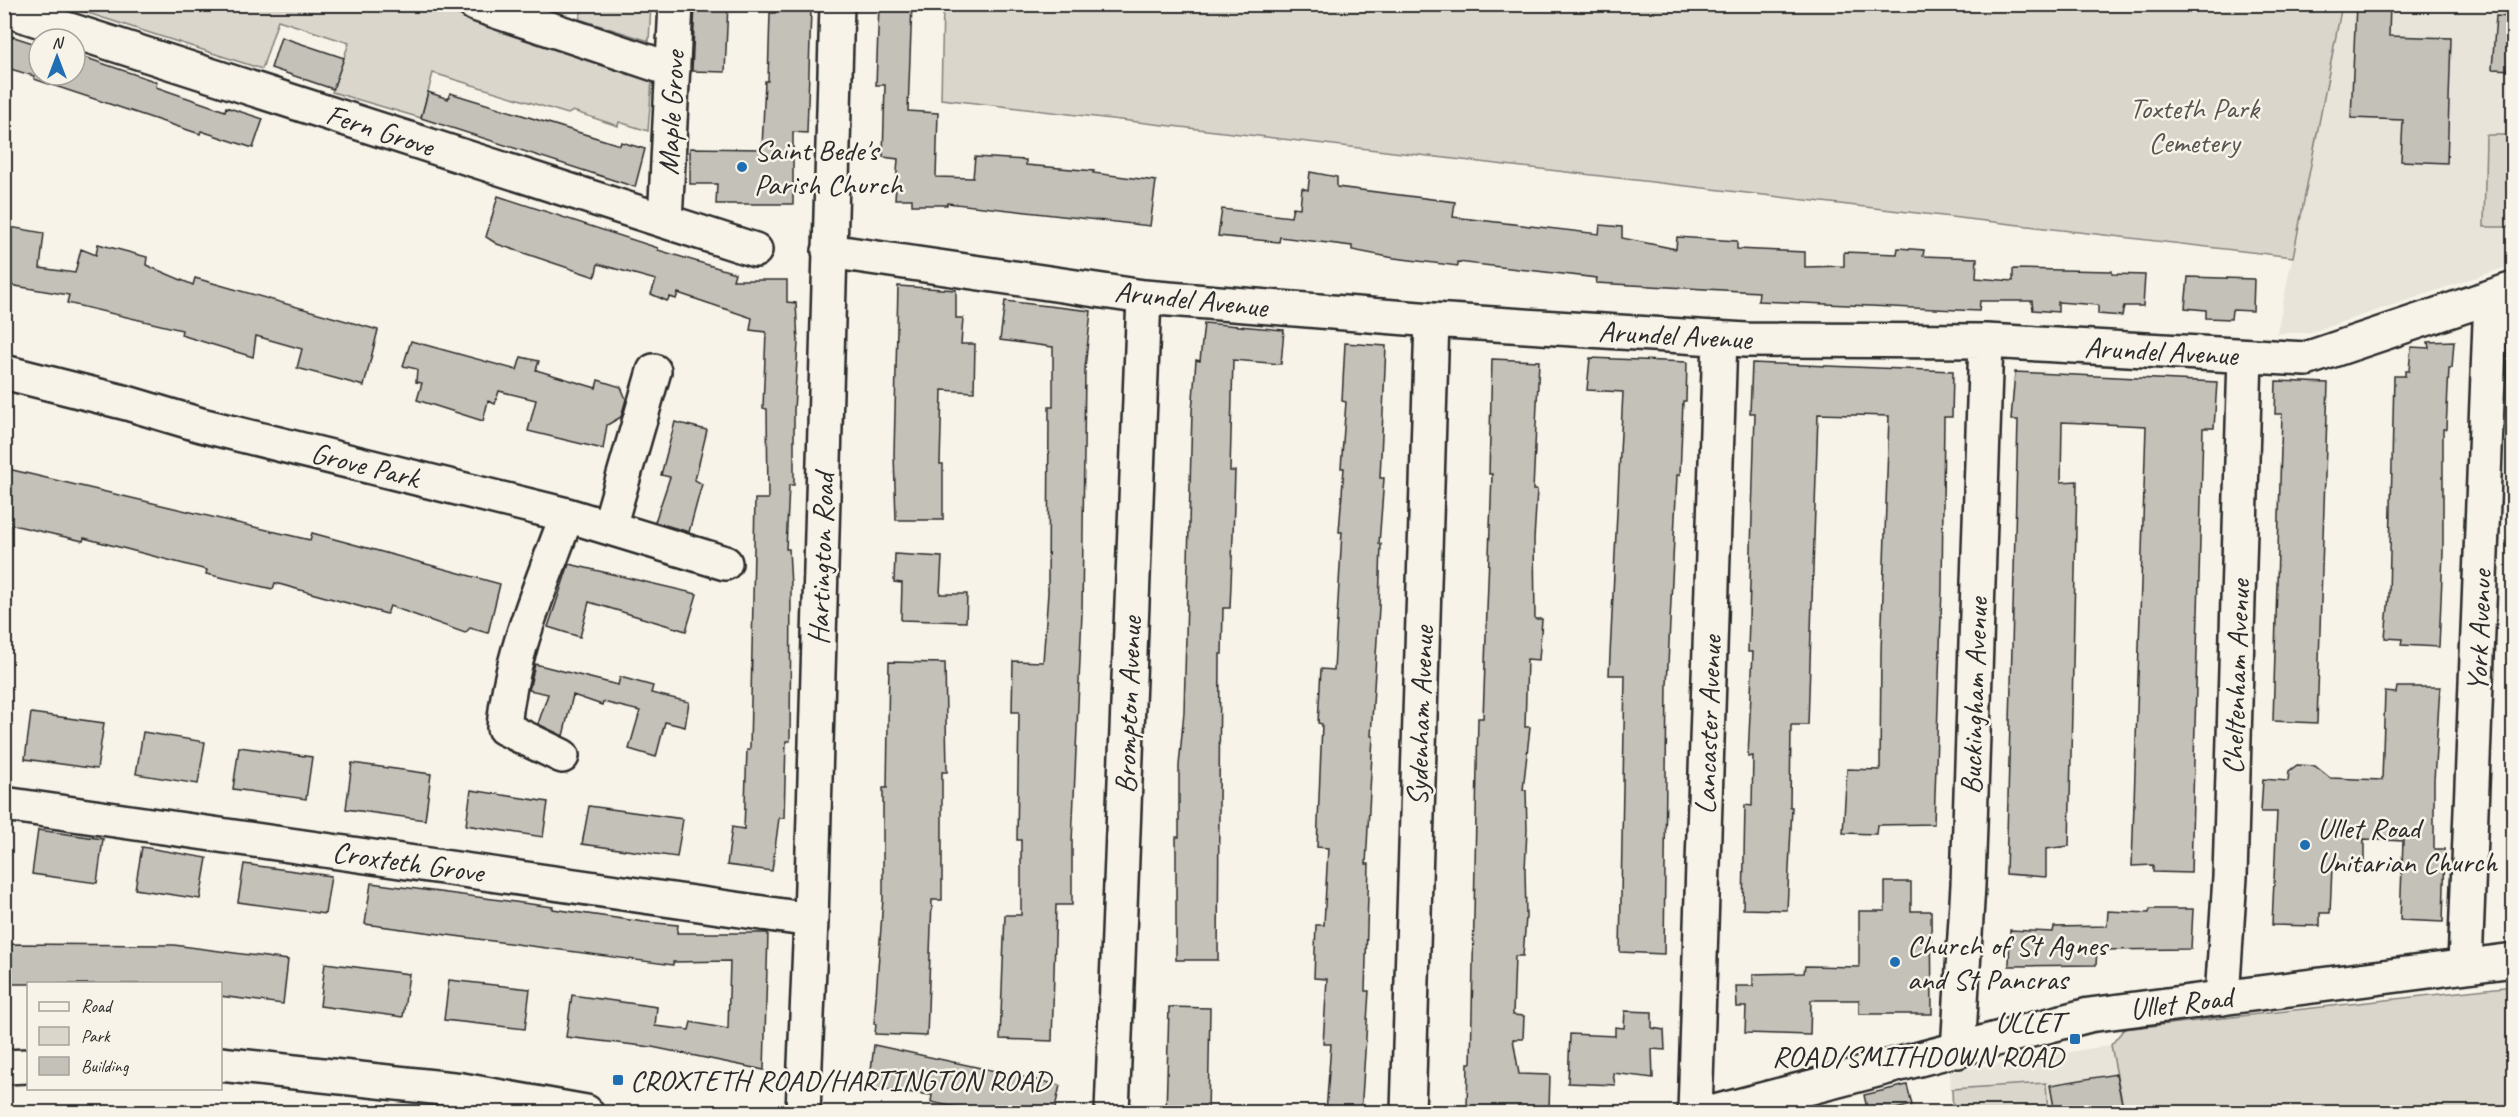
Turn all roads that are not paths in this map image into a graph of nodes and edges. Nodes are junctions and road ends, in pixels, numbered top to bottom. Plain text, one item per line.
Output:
1 (475, 4) edge
2 (676, 4) edge
3 (837, 4) edge
4 (4, 9) edge
5 (673, 70) junction
6 (665, 221) junction
7 (755, 250) dead end
8 (829, 251) junction
9 (2502, 293) edge
10 (1144, 297) junction
11 (1432, 320) junction
12 (1720, 338) junction
13 (1986, 341) junction
14 (2245, 356) junction
15 (654, 370) dead end
16 (4, 372) edge
17 (567, 514) junction
18 (609, 527) junction
19 (725, 563) dead end
20 (562, 756) dead end
21 (4, 804) edge
22 (812, 920) junction
23 (2514, 960) edge
24 (2464, 965) junction
25 (2222, 998) junction
26 (1958, 1051) junction
27 (222, 1064) edge
28 (27, 1066) edge
29 (4, 1067) edge
30 (586, 1113) edge
31 (803, 1113) edge
32 (1112, 1113) edge
33 (1408, 1113) edge
34 (1695, 1113) edge
35 (1715, 1113) edge

1 - 5 street
2 - 5 street, Maple Grove
3 - 8 street, Hartington Road
4 - 6 street, Fern Grove
5 - 6 street, Maple Grove
6 - 7 street, Fern Grove
8 - 10 street, Arundel Avenue
8 - 22 street, Hartington Road
9 - 14 street, Arundel Avenue
9 - 24 street, York Avenue
10 - 11 street, Arundel Avenue
10 - 32 street, Brompton Avenue
11 - 12 street, Arundel Avenue
11 - 33 street, Sydenham Avenue
12 - 13 street, Arundel Avenue
12 - 34 street, Lancaster Avenue
13 - 14 street, Arundel Avenue
13 - 26 street, Buckingham Avenue
14 - 25 street, Cheltenham Avenue
15 - 18 street
16 - 17 street, Grove Park
17 - 18 street, Grove Park
17 - 20 street
18 - 19 street, Grove Park
21 - 22 street, Croxteth Grove
22 - 31 street, Hartington Road
23 - 24 street, Ullet Road
24 - 25 street, Ullet Road
25 - 26 street, Ullet Road
26 - 35 street, Ullet Road
27 - 30 street
28 - 29 street

